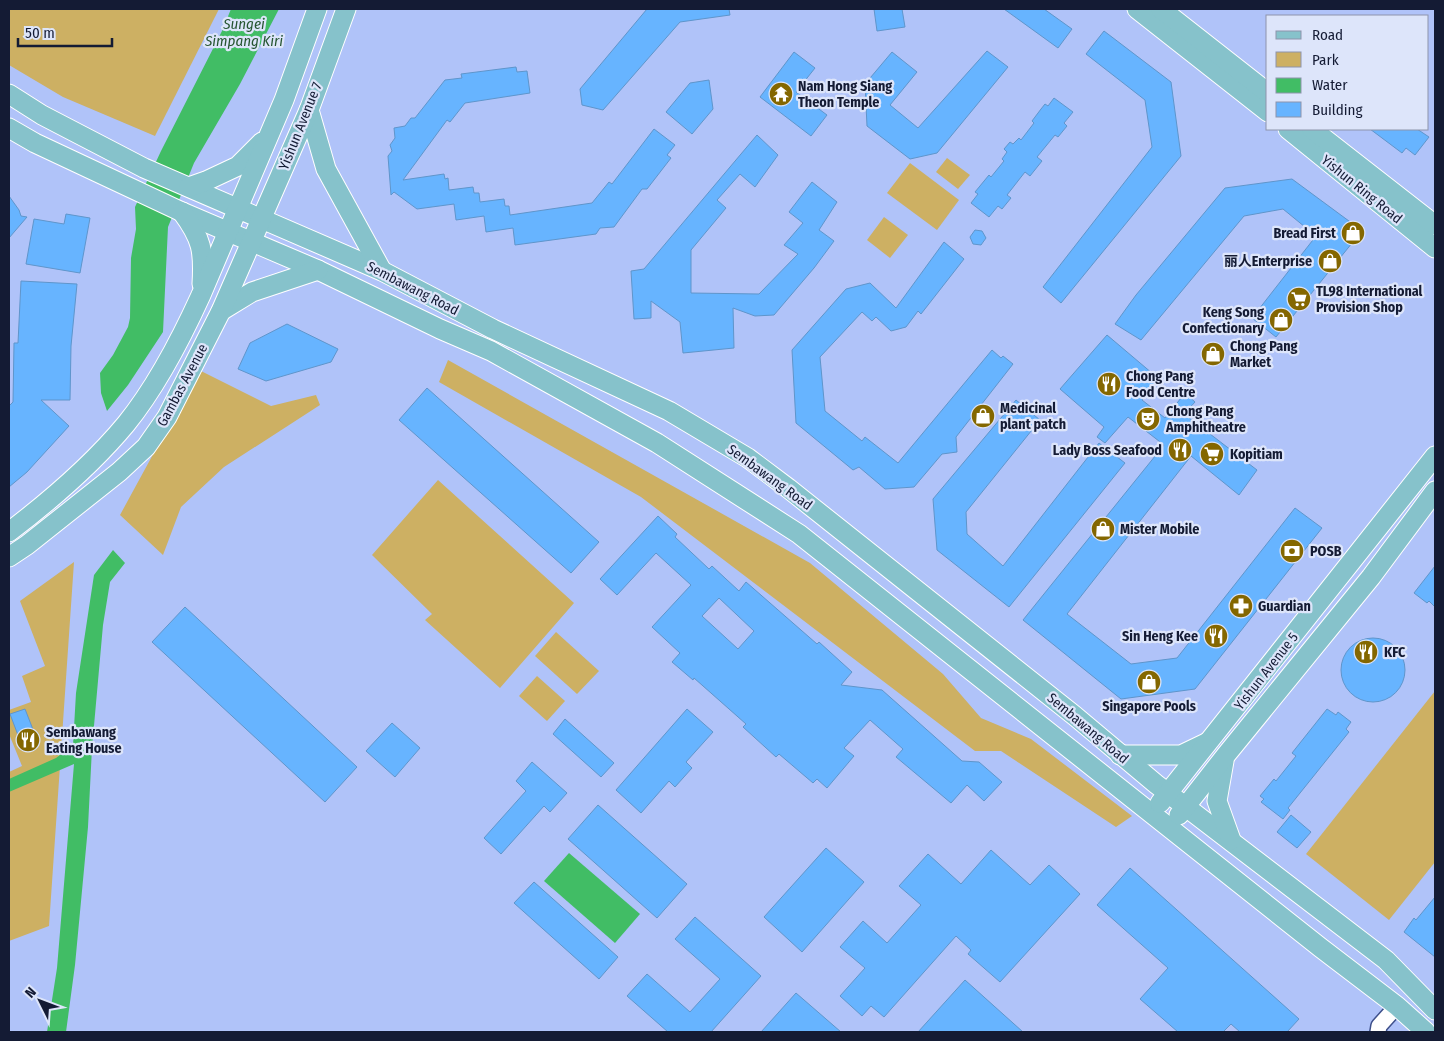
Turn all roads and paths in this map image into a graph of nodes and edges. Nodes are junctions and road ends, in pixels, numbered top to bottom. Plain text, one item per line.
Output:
1 (316, 9) edge
2 (346, 9) edge
3 (1137, 9) edge
4 (1161, 9) edge
5 (1266, 91) edge
6 (9, 94) edge
7 (309, 110) junction
8 (1266, 110) edge
9 (9, 128) edge
10 (1289, 130) edge
11 (1313, 130) edge
12 (270, 134) junction
13 (189, 187) junction
14 (238, 208) junction
15 (180, 212) junction
16 (261, 218) junction
17 (1435, 225) edge
18 (228, 232) junction
19 (251, 242) junction
20 (1435, 248) edge
21 (318, 270) junction
22 (382, 271) junction
23 (201, 295) junction
24 (221, 311) junction
25 (1435, 456) edge
26 (1435, 491) edge
27 (9, 532) edge
28 (9, 557) edge
29 (1211, 741) junction
30 (1120, 755) junction
31 (1226, 755) junction
32 (1168, 794) junction
33 (1186, 807) junction
34 (1151, 814) junction
35 (1169, 828) junction
36 (1230, 840) junction
37 (1396, 1006) junction
38 (1435, 1010) edge
39 (1376, 1031) edge
40 (1426, 1032) edge

1 - 12 main road, Yishun Avenue 7
2 - 7 main road, Yishun Avenue 7
3 - 8 main road
4 - 5 main road
6 - 13 main road, Sembawang Road
7 - 16 main road, Yishun Avenue 7
7 - 22 main road
9 - 15 main road, Sembawang Road
10 - 20 main road, Yishun Ring Road
11 - 17 main road, Yishun Ring Road
12 - 13 main road
12 - 14 main road, Yishun Avenue 7
13 - 14 main road, Sembawang Road
14 - 16 main road, Sembawang Road
14 - 18 main road, Gambas Avenue
15 - 18 main road, Sembawang Road
15 - 23 main road
16 - 19 main road, Yishun Avenue 7
16 - 22 main road, Sembawang Road
18 - 19 main road, Sembawang Road
18 - 23 main road, Gambas Avenue
19 - 21 main road, Sembawang Road
19 - 24 main road, Gambas Avenue
21 - 24 main road
21 - 34 main road, Sembawang Road
22 - 30 main road, Sembawang Road
23 - 27 main road, Gambas Avenue
24 - 28 main road, Gambas Avenue
25 - 29 main road, Yishun Avenue 5
26 - 31 main road, Yishun Avenue 5
29 - 30 main road
29 - 32 main road, Yishun Avenue 5
30 - 32 main road, Sembawang Road
31 - 33 main road, Yishun Avenue 5
31 - 36 main road
32 - 33 main road, Sembawang Road
32 - 34 main road, Yishun Avenue 5
33 - 35 main road, Yishun Avenue 5
33 - 36 main road, Sembawang Road
34 - 35 main road, Sembawang Road
35 - 37 main road, Sembawang Road
36 - 38 main road, Sembawang Road
37 - 39 street
37 - 40 main road, Sembawang Road

